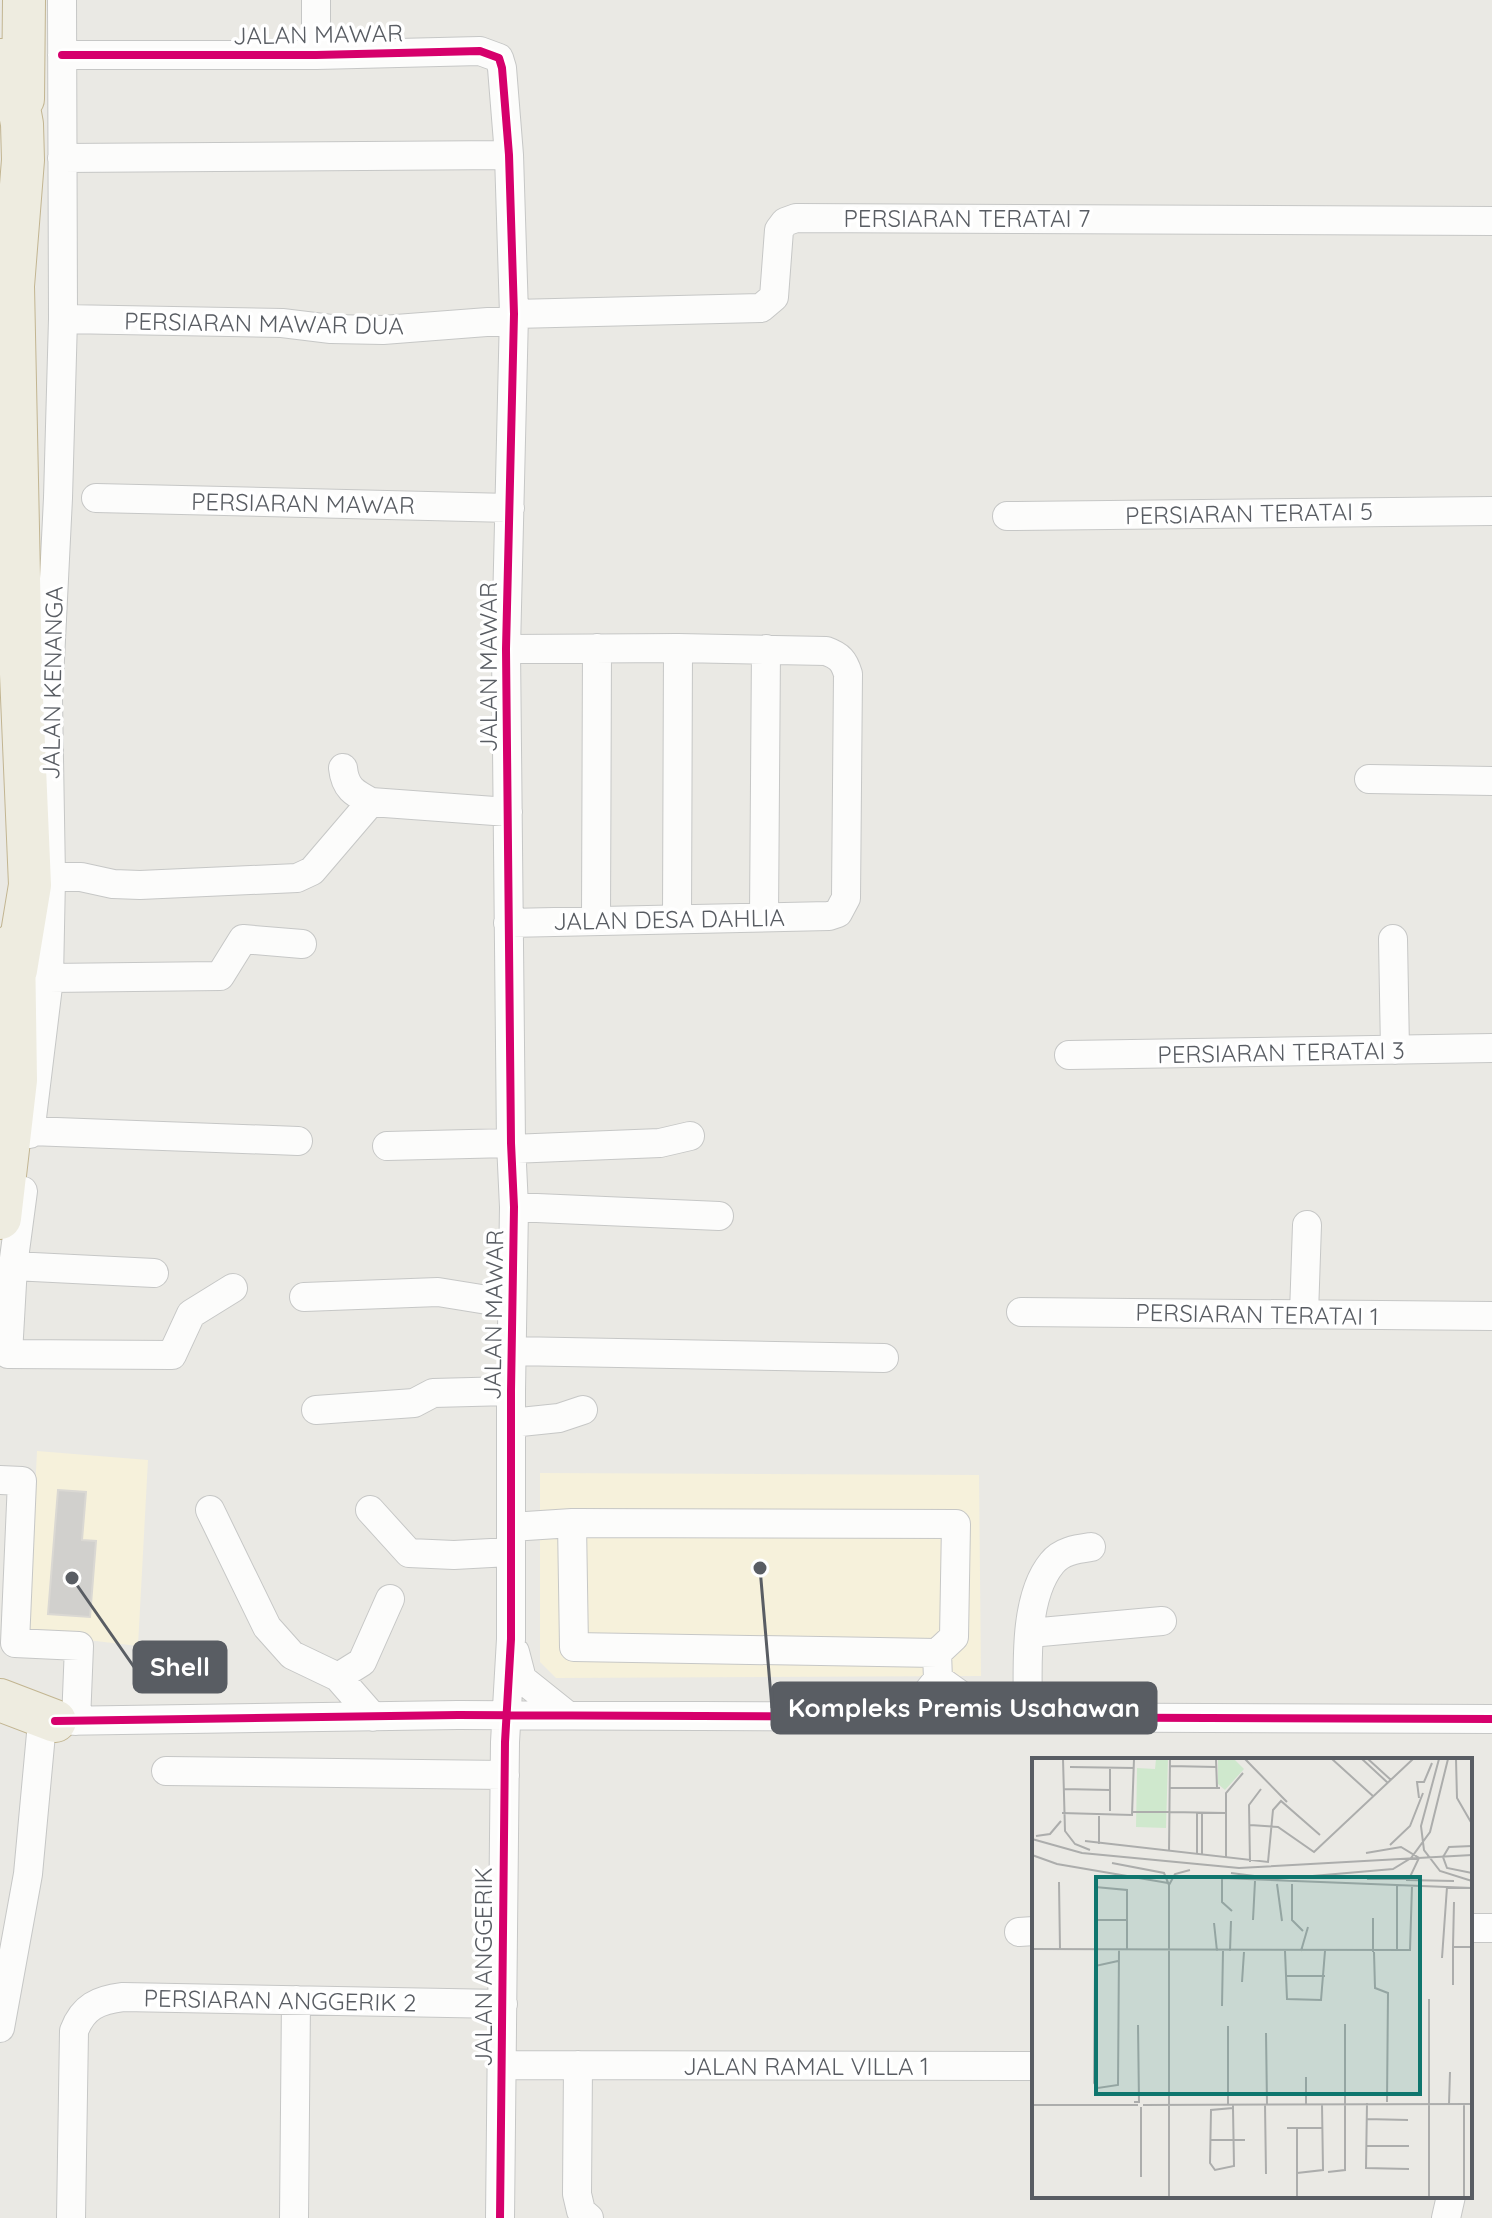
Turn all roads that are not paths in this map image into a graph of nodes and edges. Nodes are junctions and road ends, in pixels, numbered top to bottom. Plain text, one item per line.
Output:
1 (24, 0) edge
2 (62, 0) edge
3 (316, 0) edge
4 (62, 55) junction
5 (316, 55) junction
6 (0, 60) edge
7 (22, 124) junction
8 (509, 155) junction
9 (62, 158) junction
10 (1492, 221) edge
11 (514, 317) junction
12 (63, 319) junction
13 (96, 498) dead end
14 (510, 508) junction
15 (1492, 511) edge
16 (1007, 516) dead end
17 (597, 648) junction
18 (678, 648) junction
19 (506, 649) junction
20 (766, 649) junction
21 (0, 719) edge
22 (343, 768) dead end
23 (1369, 779) dead end
24 (1492, 781) edge
25 (371, 802) junction
26 (508, 812) junction
27 (51, 877) junction
28 (764, 916) junction
29 (677, 918) junction
30 (596, 921) junction
31 (508, 923) junction
32 (1393, 939) dead end
33 (302, 944) dead end
34 (33, 974) junction
35 (1492, 1048) edge
36 (1395, 1050) junction
37 (1069, 1055) dead end
38 (30, 1131) junction
39 (690, 1136) dead end
40 (298, 1141) dead end
41 (387, 1146) dead end
42 (511, 1146) junction
43 (514, 1207) junction
44 (719, 1216) dead end
45 (0, 1218) edge
46 (1307, 1225) dead end
47 (13, 1266) junction
48 (154, 1273) dead end
49 (233, 1288) dead end
50 (304, 1297) dead end
51 (512, 1304) junction
52 (1021, 1312) dead end
53 (1304, 1314) junction
54 (1492, 1316) edge
55 (512, 1351) junction
56 (4, 1357) edge
57 (884, 1358) dead end
58 (511, 1391) junction
59 (316, 1410) dead end
60 (583, 1410) dead end
61 (511, 1423) junction
62 (0, 1480) edge
63 (210, 1510) dead end
64 (370, 1510) dead end
65 (572, 1523) junction
66 (510, 1539) junction
67 (1091, 1547) dead end
68 (390, 1599) dead end
69 (1162, 1621) dead end
70 (1030, 1633) junction
71 (511, 1639) junction
72 (938, 1666) junction
73 (338, 1677) junction
74 (0, 1700) edge
75 (458, 1715) junction
76 (567, 1715) junction
77 (506, 1716) junction
78 (373, 1717) junction
79 (893, 1717) junction
80 (975, 1717) junction
81 (1028, 1717) junction
82 (1458, 1719) junction
83 (1492, 1719) edge
84 (58, 1722) junction
85 (1492, 1730) edge
86 (0, 1732) edge
87 (166, 1771) dead end
88 (505, 1775) junction
89 (296, 2000) junction
90 (503, 2004) junction
91 (0, 2028) edge
92 (503, 2065) junction
93 (578, 2065) junction
94 (1032, 2066) edge
95 (1451, 2198) edge
96 (71, 2218) edge
97 (294, 2218) edge
98 (500, 2218) edge
99 (589, 2218) edge
100 (1446, 2218) edge

1 - 7 highway
2 - 4 street, JALAN KENANGA
3 - 5 street
4 - 5 street, JALAN MAWAR
4 - 9 street, JALAN KENANGA
5 - 8 street, JALAN MAWAR
6 - 7 highway
7 - 34 highway
8 - 9 street
8 - 11 street, JALAN MAWAR
9 - 12 street, JALAN KENANGA
10 - 11 street, PERSIARAN TERATAI 7
11 - 12 street, PERSIARAN MAWAR DUA
11 - 14 street, JALAN MAWAR
12 - 27 street, JALAN KENANGA
13 - 14 street, PERSIARAN MAWAR
14 - 19 street, JALAN MAWAR
15 - 16 street, PERSIARAN TERATAI 5
17 - 18 street
17 - 19 street
17 - 30 street
18 - 20 street
18 - 29 street
19 - 26 street, JALAN MAWAR
20 - 28 street
20 - 28 street, JALAN DESA DAHLIA
21 - 34 highway
22 - 25 street
23 - 24 street
25 - 26 street
25 - 27 street
26 - 31 street, JALAN MAWAR
27 - 34 street, JALAN KENANGA
28 - 29 street, JALAN DESA DAHLIA
29 - 30 street, JALAN DESA DAHLIA
30 - 31 street, JALAN DESA DAHLIA
31 - 42 street, JALAN MAWAR
32 - 36 street
33 - 34 street
34 - 38 street, JALAN KENANGA
34 - 45 highway
35 - 36 street, PERSIARAN TERATAI 3
36 - 37 street, PERSIARAN TERATAI 3
38 - 40 street
38 - 47 street, JALAN KENANGA
39 - 42 street
41 - 42 street
42 - 43 street, JALAN MAWAR
43 - 44 street
43 - 51 street, JALAN MAWAR
46 - 53 street
47 - 48 street
47 - 56 street, JALAN KENANGA
49 - 56 street
50 - 51 street
51 - 55 street, JALAN MAWAR
52 - 53 street, PERSIARAN TERATAI 1
53 - 54 street, PERSIARAN TERATAI 1
55 - 57 street
55 - 58 street, JALAN MAWAR
58 - 59 street
58 - 61 street, JALAN MAWAR
60 - 61 street
61 - 66 street, JALAN MAWAR
62 - 84 street
63 - 73 street
64 - 66 street
65 - 66 street
65 - 72 street
65 - 72 street
66 - 71 street, JALAN MAWAR
67 - 70 street
68 - 73 street
69 - 70 street
70 - 81 street
71 - 75 street
71 - 76 street
71 - 77 street, JALAN MAWAR
72 - 79 street
72 - 80 street
73 - 78 street
74 - 84 highway
75 - 77 street
75 - 78 street
76 - 77 street
76 - 79 street
77 - 88 street, JALAN ANGGERIK
78 - 84 street
79 - 80 street
80 - 81 street
81 - 82 street
82 - 83 street
82 - 85 street
84 - 86 highway
84 - 91 street
87 - 88 street
88 - 90 street, JALAN ANGGERIK
89 - 90 street, PERSIARAN ANGGERIK 2
89 - 96 street, PERSIARAN ANGGERIK 2
89 - 97 street
90 - 92 street, JALAN ANGGERIK
92 - 93 street, JALAN RAMAL VILLA 1
92 - 98 street, JALAN ANGGERIK
93 - 94 street, JALAN RAMAL VILLA 1
93 - 99 street
95 - 100 street

